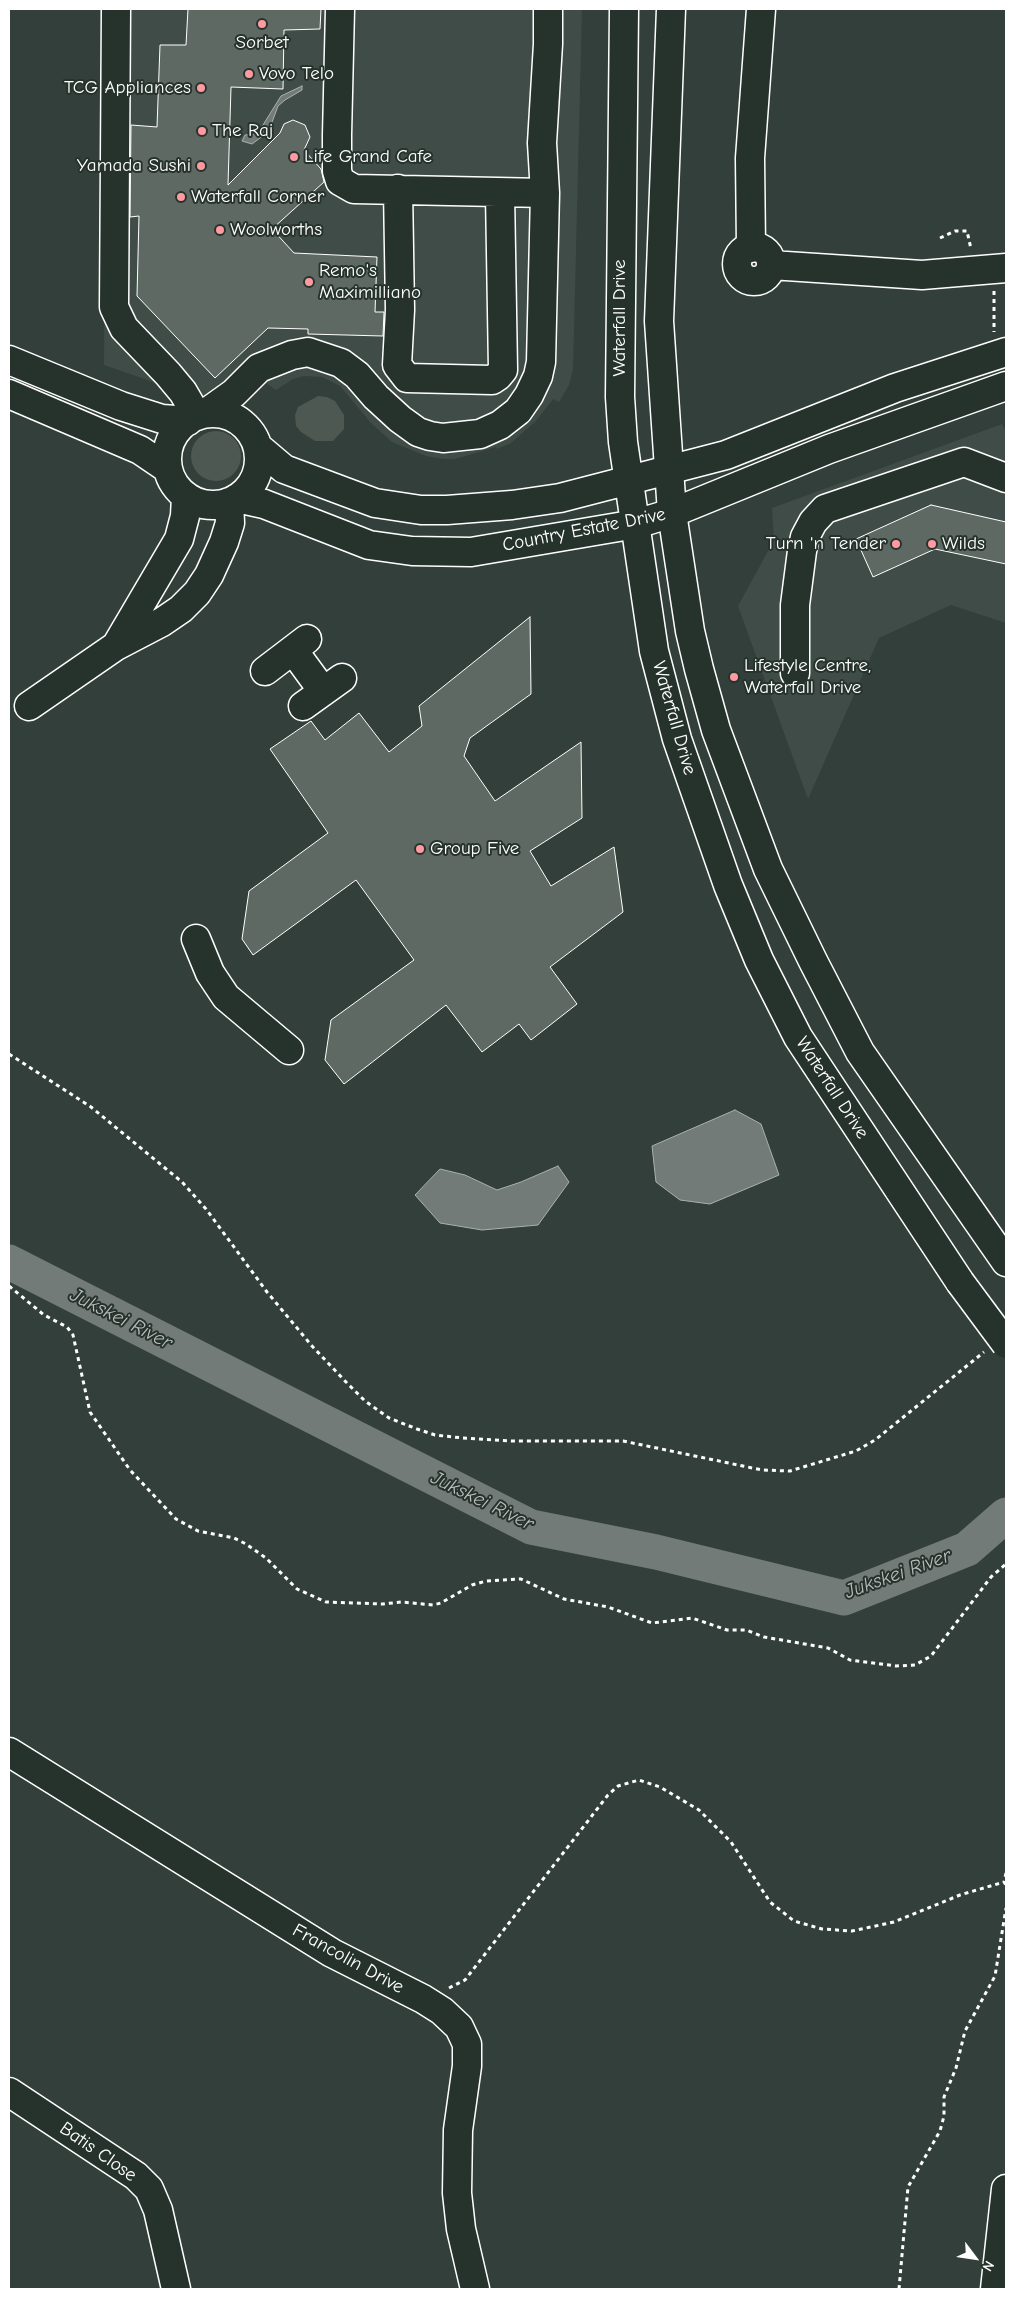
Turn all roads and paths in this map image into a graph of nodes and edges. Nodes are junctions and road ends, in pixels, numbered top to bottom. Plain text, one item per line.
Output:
1 (116, 9) edge
2 (340, 9) edge
3 (548, 9) edge
4 (624, 9) edge
5 (671, 9) edge
6 (762, 9) edge
7 (398, 189) junction
8 (500, 193) junction
9 (545, 193) junction
10 (940, 238) dead end
11 (1006, 268) edge
12 (975, 271) junction
13 (1003, 353) edge
14 (9, 360) edge
15 (259, 368) junction
16 (1006, 386) edge
17 (9, 394) edge
18 (197, 416) junction
19 (254, 439) junction
20 (168, 469) junction
21 (669, 470) junction
22 (1006, 478) edge
23 (629, 480) junction
24 (191, 498) junction
25 (232, 508) junction
26 (672, 513) junction
27 (636, 524) junction
28 (128, 635) junction
29 (265, 671) dead end
30 (795, 673) dead end
31 (322, 692) dead end
32 (29, 706) dead end
33 (196, 939) dead end
34 (289, 1050) dead end
35 (9, 1054) edge
36 (1004, 1259) edge
37 (9, 1286) edge
38 (999, 1345) edge
39 (1006, 1564) edge
40 (9, 1752) edge
41 (1006, 1873) edge
42 (1005, 1883) edge
43 (1006, 1908) edge
44 (423, 1999) junction
45 (9, 2092) edge
46 (1006, 2189) edge
47 (176, 2289) edge
48 (476, 2289) edge
49 (899, 2289) edge
50 (995, 2289) edge

1 - 18 street
2 - 7 street
3 - 9 street
4 - 23 street, Waterfall Drive
5 - 21 street, Waterfall Drive
6 - 12 street
7 - 8 street
7 - 8 street
8 - 9 street
9 - 15 street
10 - 12 path
11 - 12 street
12 - 13 path
13 - 21 street, Country Estate Drive
14 - 18 street
15 - 18 street
15 - 19 street
16 - 26 street, Country Estate Drive
17 - 20 street
18 - 19 street
18 - 20 street
19 - 23 street, Country Estate Drive
19 - 25 street
20 - 24 street
21 - 23 street, Country Estate Drive
21 - 26 street, Waterfall Drive
22 - 30 street
23 - 27 street, Waterfall Drive
24 - 25 street
24 - 28 street
25 - 27 street, Country Estate Drive
25 - 28 street
26 - 27 street, Country Estate Drive
26 - 36 street, Waterfall Drive
27 - 38 street, Waterfall Drive, bridge
28 - 32 street
29 - 31 street
33 - 34 street
35 - 38 path
37 - 39 path
40 - 44 street, Francolin Drive
41 - 42 path
42 - 44 path
43 - 49 path
44 - 48 street, Francolin Drive
45 - 47 street, Batis Close
46 - 50 street

